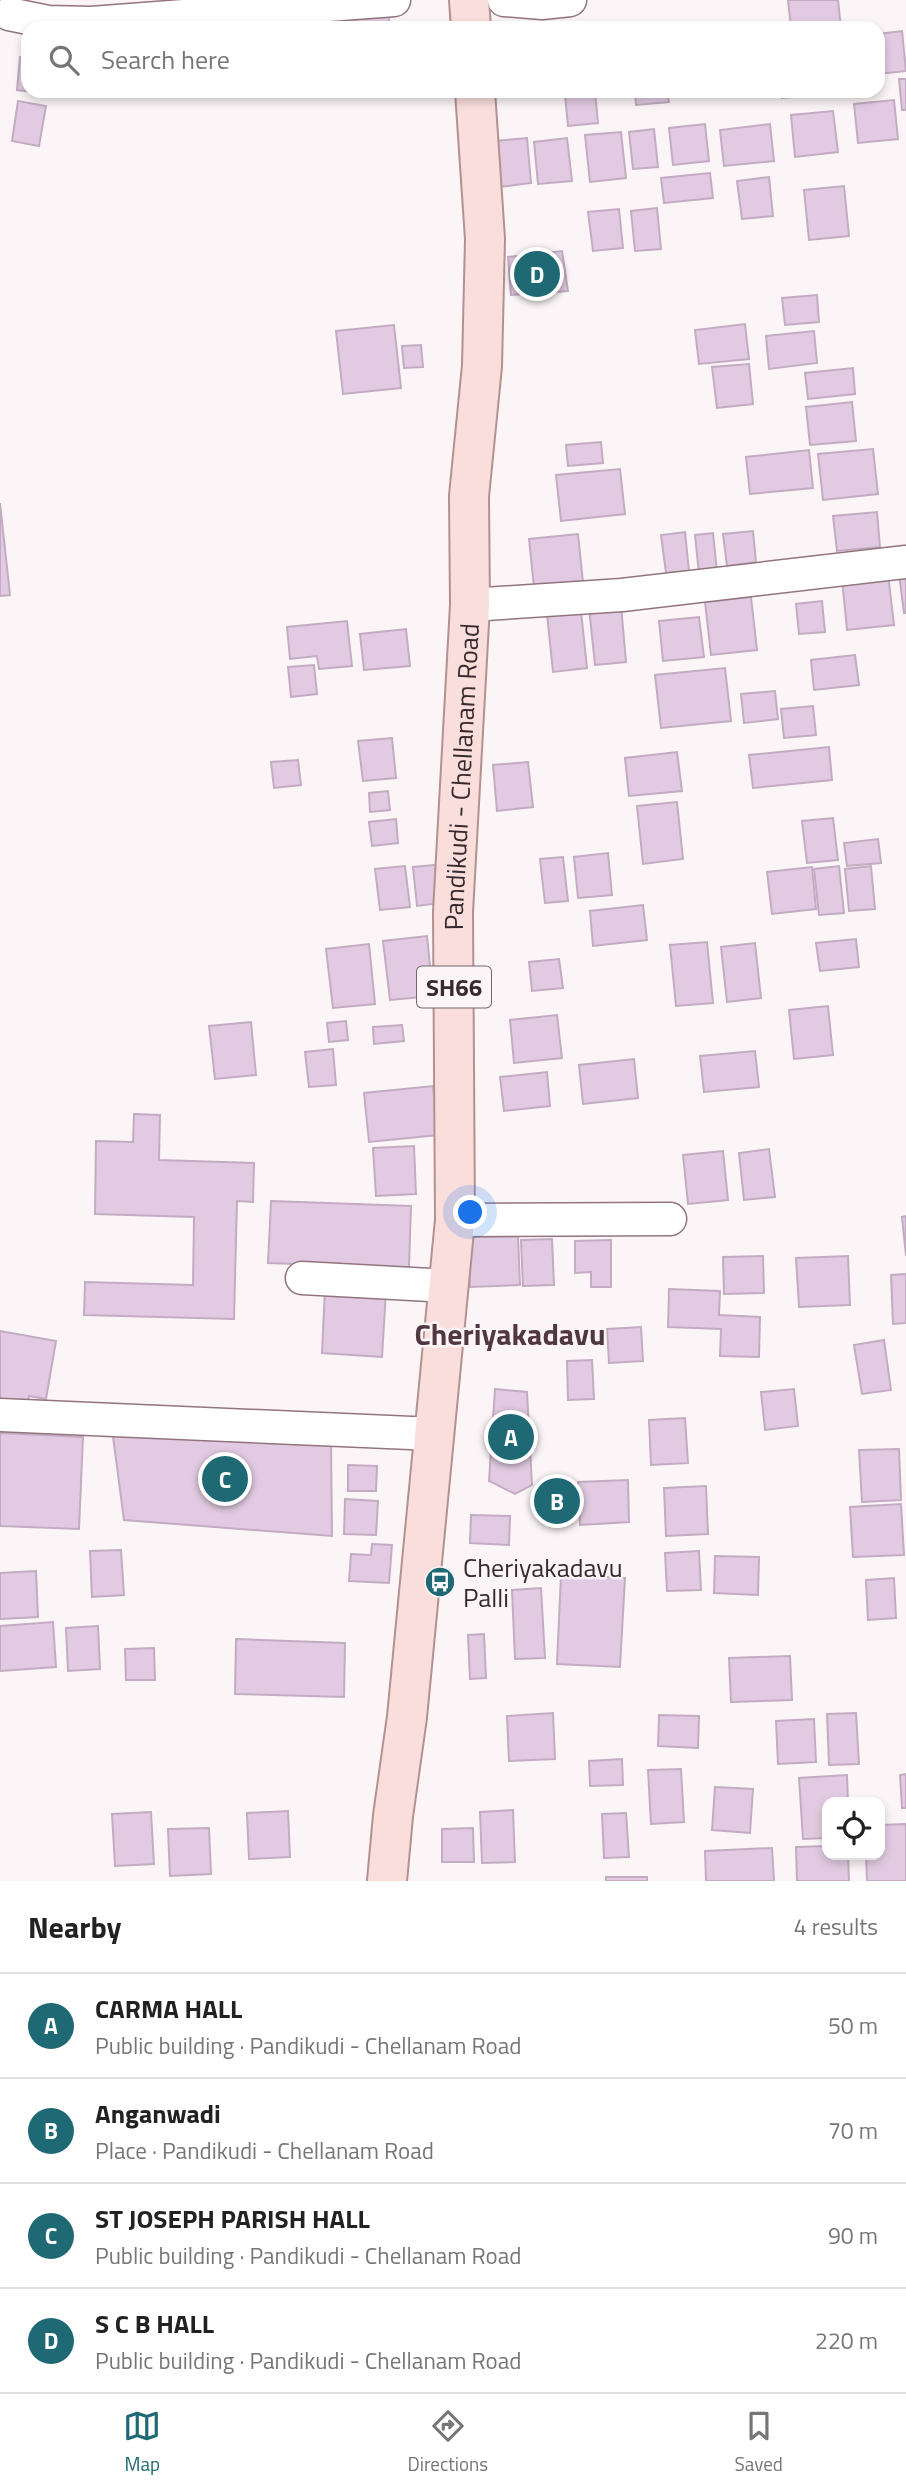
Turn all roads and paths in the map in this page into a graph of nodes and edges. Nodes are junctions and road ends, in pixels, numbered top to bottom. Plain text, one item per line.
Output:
1 (394, 0) edge
2 (469, 0) edge
3 (504, 0) edge
4 (570, 0) edge
5 (9, 13) dead end
6 (44, 21) edge
7 (117, 21) edge
8 (470, 21) edge
9 (475, 98) edge
10 (906, 562) edge
11 (470, 606) junction
12 (670, 1219) dead end
13 (455, 1220) junction
14 (302, 1278) dead end
15 (449, 1286) junction
16 (0, 1415) edge
17 (434, 1434) junction
18 (387, 1881) edge

1 - 7 street
2 - 8 main road
3 - 4 street
5 - 6 street
9 - 11 main road, Pandikudi - Chellanam Road / SH66
10 - 11 street
11 - 13 main road, Pandikudi - Chellanam Road / SH66
12 - 13 street
13 - 15 main road, Pandikudi - Chellanam Road / SH66
14 - 15 street
15 - 17 main road, Pandikudi - Chellanam Road / SH66
16 - 17 street
17 - 18 main road, Pandikudi - Chellanam Road / SH66

